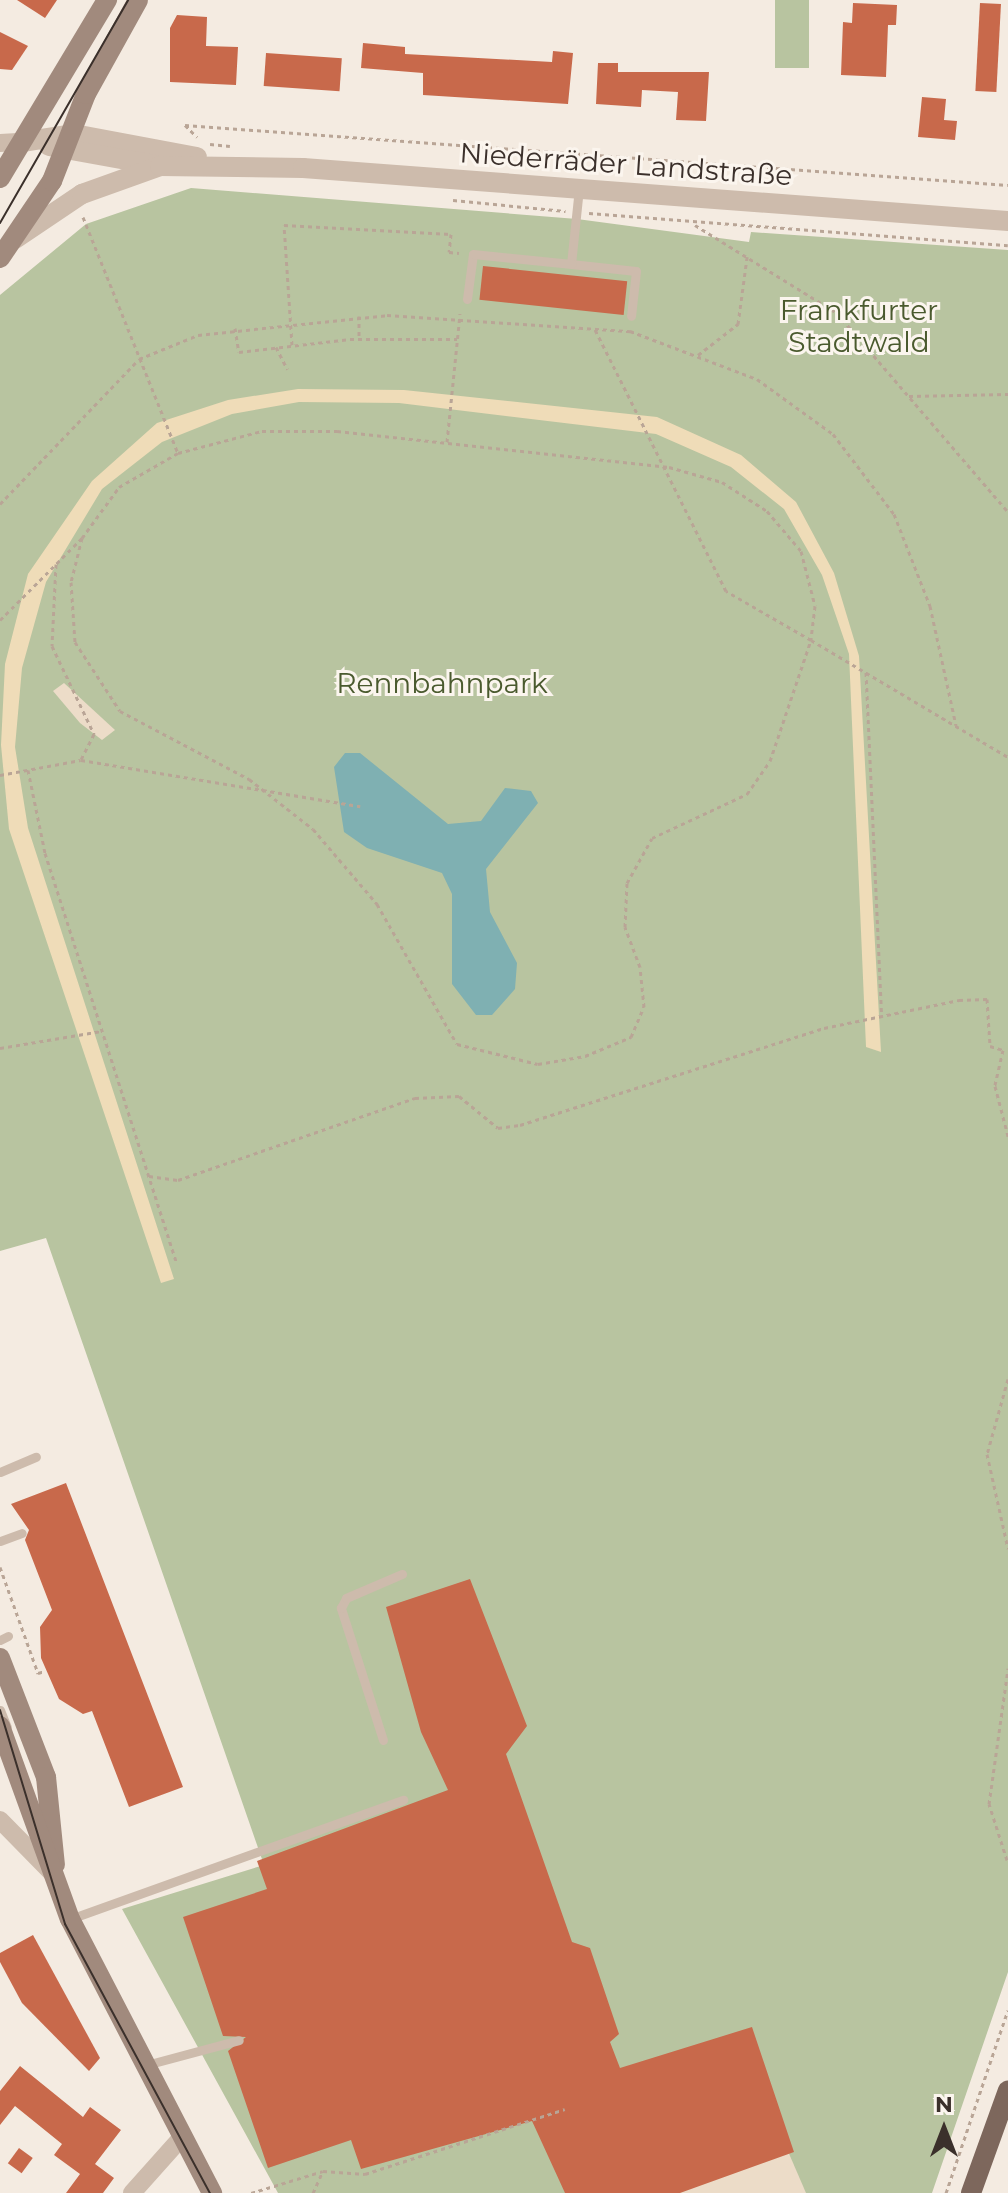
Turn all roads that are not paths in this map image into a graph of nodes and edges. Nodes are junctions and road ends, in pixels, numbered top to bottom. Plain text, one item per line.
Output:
1 (107, 0) edge
2 (138, 0) edge
3 (22, 142) junction
4 (70, 142) junction
5 (0, 143) edge
6 (160, 166) junction
7 (240, 166) junction
8 (0, 178) edge
9 (579, 188) junction
10 (1008, 221) edge
11 (15, 239) junction
12 (0, 258) edge
13 (571, 264) junction
14 (467, 299) dead end
15 (631, 316) dead end
16 (36, 1457) dead end
17 (0, 1472) edge
18 (22, 1533) dead end
19 (0, 1541) edge
20 (402, 1574) dead end
21 (0, 1658) edge
22 (0, 1710) edge
23 (0, 1726) edge
24 (383, 1740) dead end
25 (403, 1800) dead end
26 (0, 1820) edge
27 (55, 1866) junction
28 (70, 1919) junction
29 (239, 2040) dead end
30 (143, 2065) junction
31 (1008, 2090) edge
32 (182, 2137) junction
33 (132, 2193) edge
34 (212, 2193) edge
35 (971, 2193) edge

1 - 3 main road
2 - 4 main road
3 - 4 street, Niederräder Landstraße
3 - 5 street, Niederräder Landstraße
3 - 8 main road
4 - 6 street, Niederräder Landstraße
4 - 7 street, Niederräder Landstraße
4 - 11 main road
6 - 7 street, Niederräder Landstraße
6 - 11 street, Niederräder Landstraße
7 - 9 street, Niederräder Landstraße
9 - 10 street, Niederräder Landstraße
9 - 13 lane
11 - 12 main road
13 - 14 lane
13 - 15 lane
16 - 17 lane
18 - 19 lane
20 - 24 lane
21 - 27 main road
22 - 27 lane
23 - 27 main road
25 - 28 lane
26 - 27 street
27 - 28 main road
28 - 30 main road
29 - 30 lane
30 - 32 main road
31 - 35 main road
32 - 33 street
32 - 34 main road

